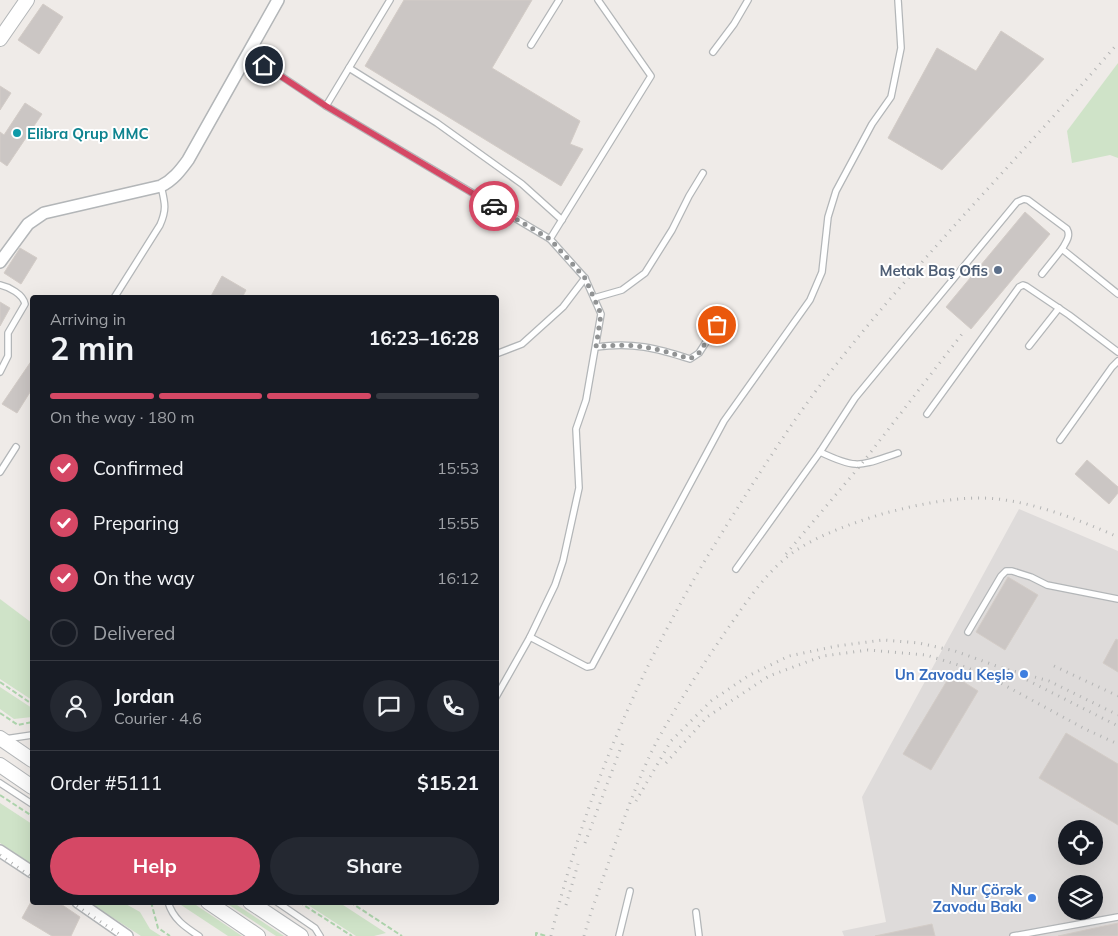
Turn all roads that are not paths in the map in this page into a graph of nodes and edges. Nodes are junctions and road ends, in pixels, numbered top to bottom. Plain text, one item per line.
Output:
1 (27, 0) edge
2 (278, 0) edge
3 (390, 0) edge
4 (559, 0) edge
5 (598, 0) edge
6 (748, 0) edge
7 (898, 0) edge
8 (0, 40) edge
9 (530, 46) dead end
10 (713, 52) dead end
11 (248, 54) junction
12 (349, 68) junction
13 (326, 106) junction
14 (703, 173) dead end
15 (161, 186) junction
16 (562, 220) junction
17 (550, 239) junction
18 (1062, 249) junction
19 (0, 262) edge
20 (1042, 274) dead end
21 (585, 278) junction
22 (0, 285) edge
23 (1118, 294) edge
24 (116, 295) edge
25 (594, 298) junction
26 (1059, 308) junction
27 (717, 325) dead end
28 (1029, 346) dead end
29 (596, 347) junction
30 (1118, 352) edge
31 (499, 353) edge
32 (1118, 361) edge
33 (0, 372) edge
34 (927, 414) dead end
35 (1060, 440) dead end
36 (16, 447) dead end
37 (820, 452) junction
38 (898, 453) dead end
39 (0, 472) edge
40 (736, 569) dead end
41 (1118, 599) edge
42 (968, 632) dead end
43 (530, 637) junction
44 (499, 691) edge
45 (30, 735) edge
46 (0, 739) edge
47 (30, 759) edge
48 (0, 765) edge
49 (0, 783) edge
50 (30, 786) edge
51 (30, 803) edge
52 (0, 851) edge
53 (30, 871) edge
54 (630, 891) dead end
55 (82, 905) edge
56 (169, 905) edge
57 (212, 905) edge
58 (254, 905) edge
59 (281, 905) edge
60 (696, 912) dead end
61 (1118, 917) edge
62 (127, 936) edge
63 (199, 936) edge
64 (258, 936) edge
65 (301, 936) edge
66 (320, 936) edge
67 (619, 936) edge
68 (699, 936) edge
69 (1012, 936) edge

1 - 8 street
2 - 11 street
3 - 12 lane
4 - 9 lane
5 - 16 lane
6 - 10 lane
7 - 43 lane
11 - 13 lane
11 - 15 street
12 - 13 lane
12 - 16 lane
13 - 17 lane
14 - 25 lane
15 - 19 street
15 - 24 lane
16 - 17 lane
17 - 21 lane
18 - 20 lane
18 - 23 lane
18 - 37 lane
21 - 25 lane
21 - 31 lane
22 - 33 lane
25 - 29 lane
26 - 28 lane
26 - 30 lane
26 - 34 lane
27 - 29 lane
29 - 43 lane
32 - 35 lane
36 - 39 lane
37 - 38 lane
37 - 40 lane
41 - 42 lane
43 - 44 lane
45 - 46 lane
46 - 47 street
48 - 50 street
49 - 51 lane
52 - 53 street
54 - 67 lane
55 - 62 street
56 - 63 lane
57 - 64 street
58 - 65 street
59 - 66 lane
60 - 68 lane
61 - 69 lane

